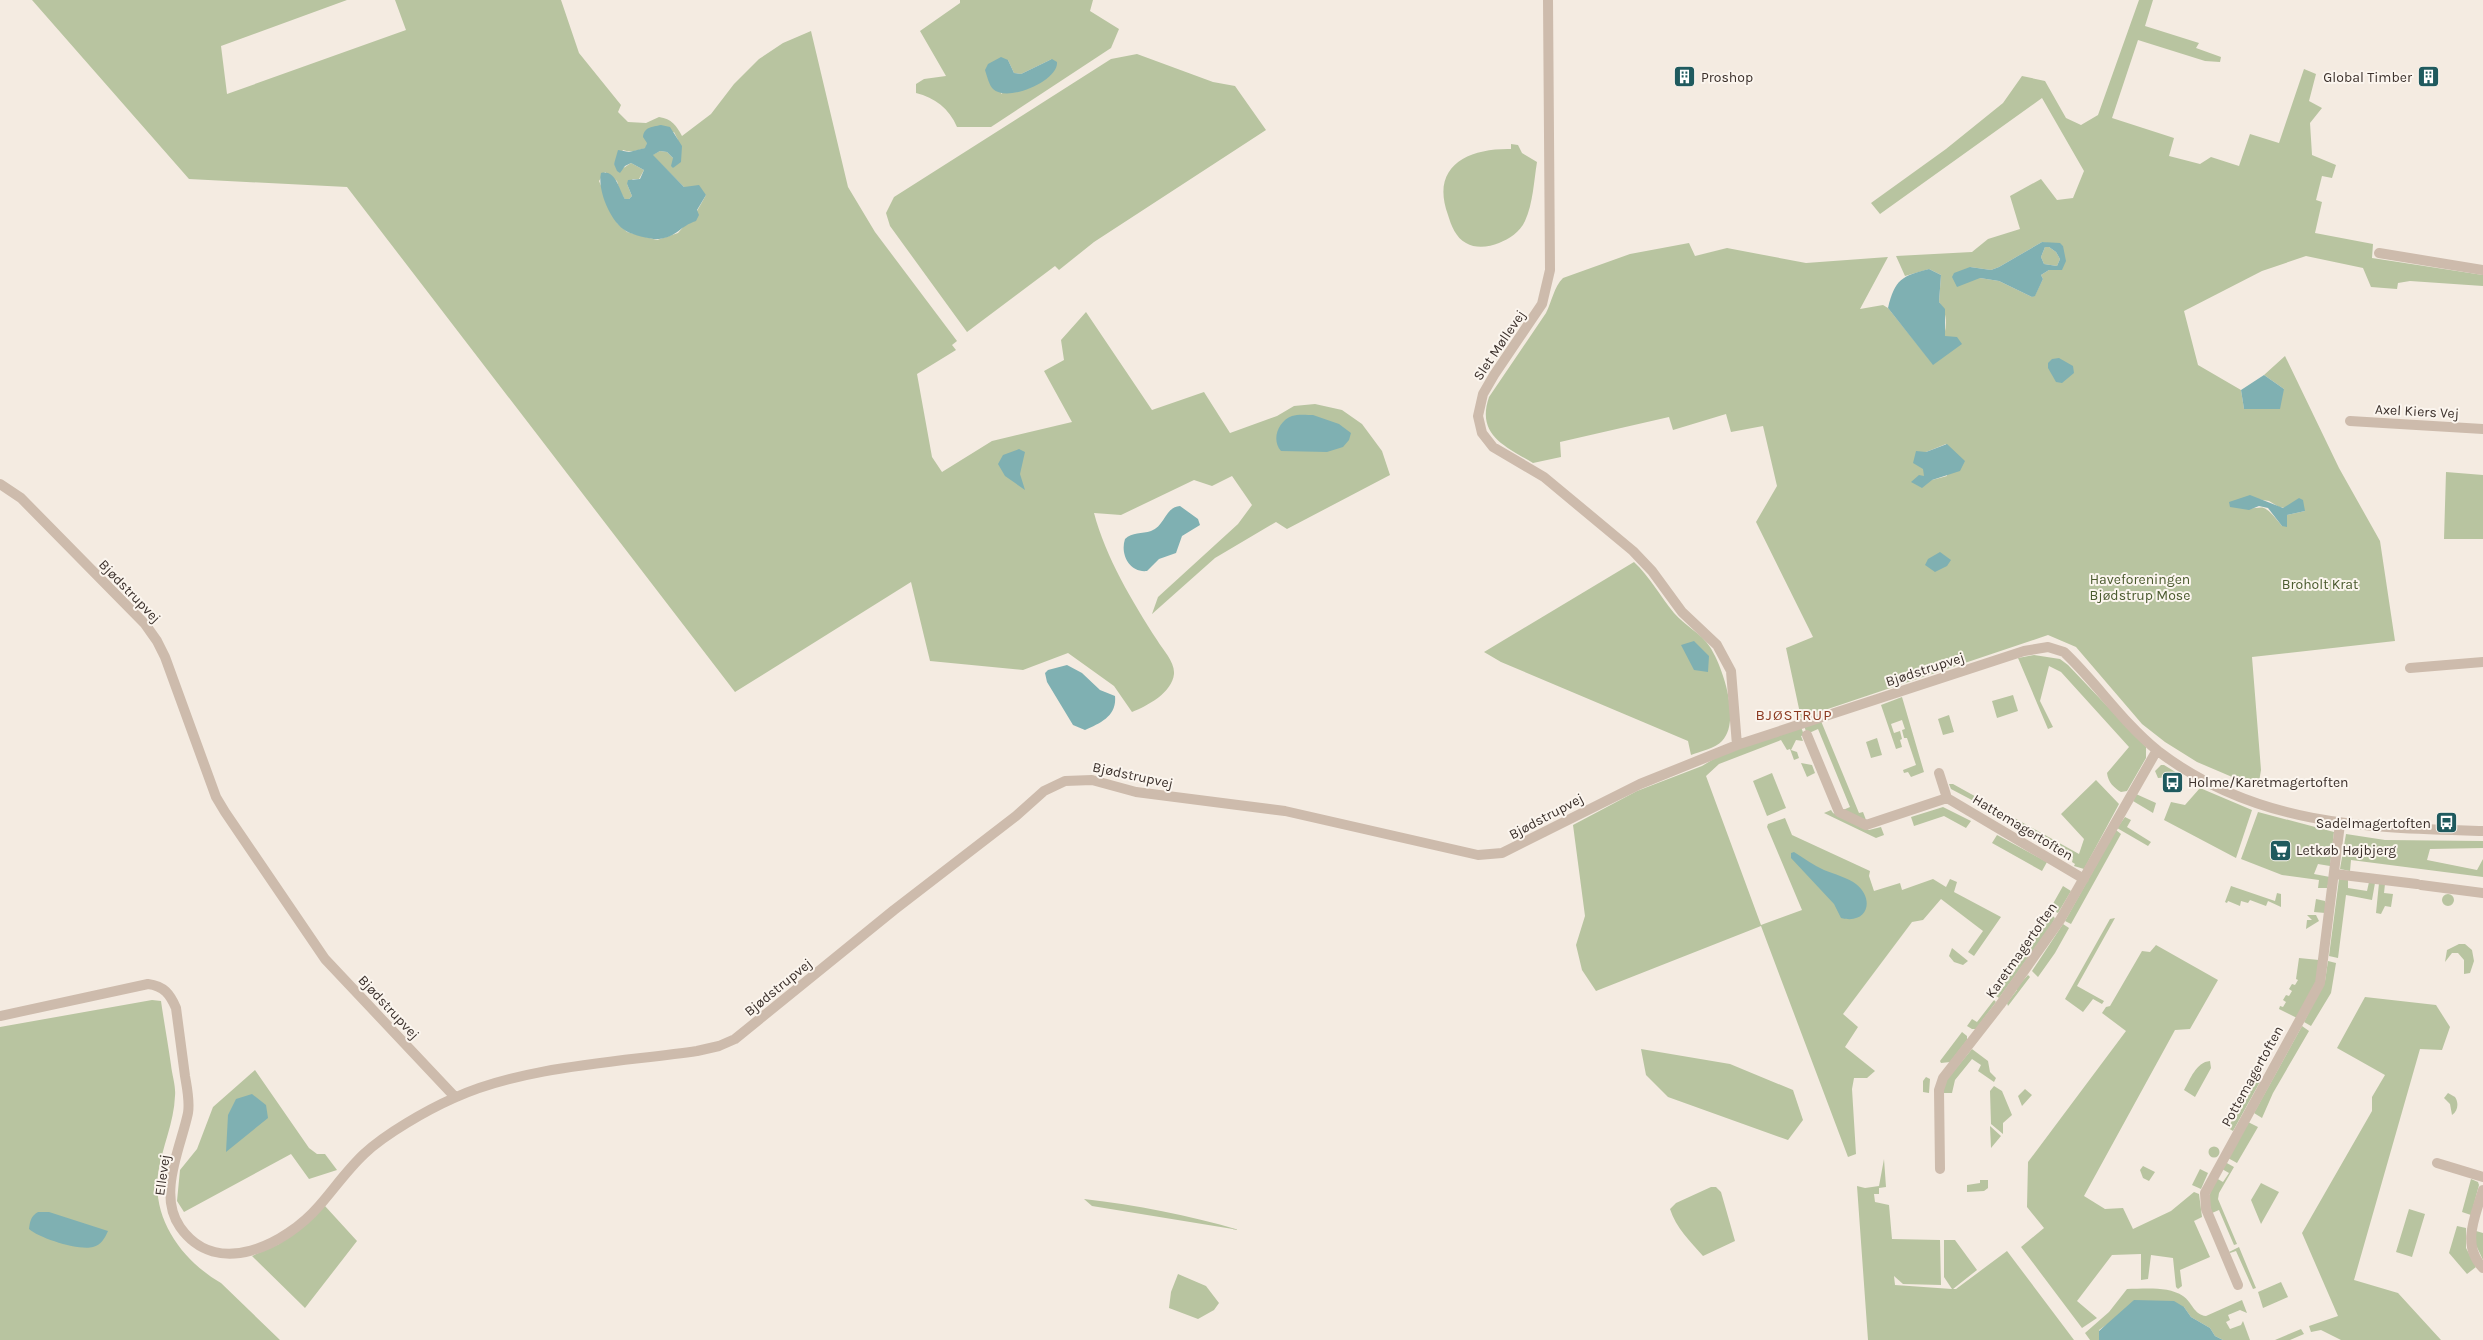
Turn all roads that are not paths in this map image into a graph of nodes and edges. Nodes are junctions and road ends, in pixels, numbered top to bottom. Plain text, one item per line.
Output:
1 (1548, 0) edge
2 (2379, 253) dead end
3 (2483, 270) edge
4 (2350, 421) dead end
5 (2483, 429) edge
6 (0, 484) edge
7 (2483, 662) edge
8 (2410, 668) dead end
9 (1807, 735) dead end
10 (1737, 745) junction
11 (2157, 750) junction
12 (1939, 773) dead end
13 (1947, 798) junction
14 (2340, 824) junction
15 (2483, 831) edge
16 (2335, 874) junction
17 (2084, 879) junction
18 (2483, 894) edge
19 (0, 1016) edge
20 (455, 1097) junction
21 (2436, 1163) dead end
22 (1940, 1170) dead end
23 (2483, 1177) edge
24 (2483, 1190) edge
25 (2483, 1268) edge
26 (2238, 1285) dead end

1 - 10 street, Slet Møllevej
2 - 3 street
4 - 5 street, Axel Kiers Vej
6 - 20 street, Bjødstrupvej
7 - 8 street
9 - 13 street
10 - 11 street, Bjødstrupvej
10 - 20 street, Bjødstrupvej
11 - 14 street, Bjødstrupvej
11 - 17 street, Karetmagertoften
12 - 13 street
13 - 17 street, Hattemagertoften
14 - 15 street, Bjødstrupvej
14 - 16 street, Pottemagertoften
16 - 18 street
16 - 26 street, Pottemagertoften
17 - 22 street, Karetmagertoften
19 - 20 street, Ellevej
21 - 23 street
24 - 25 street

